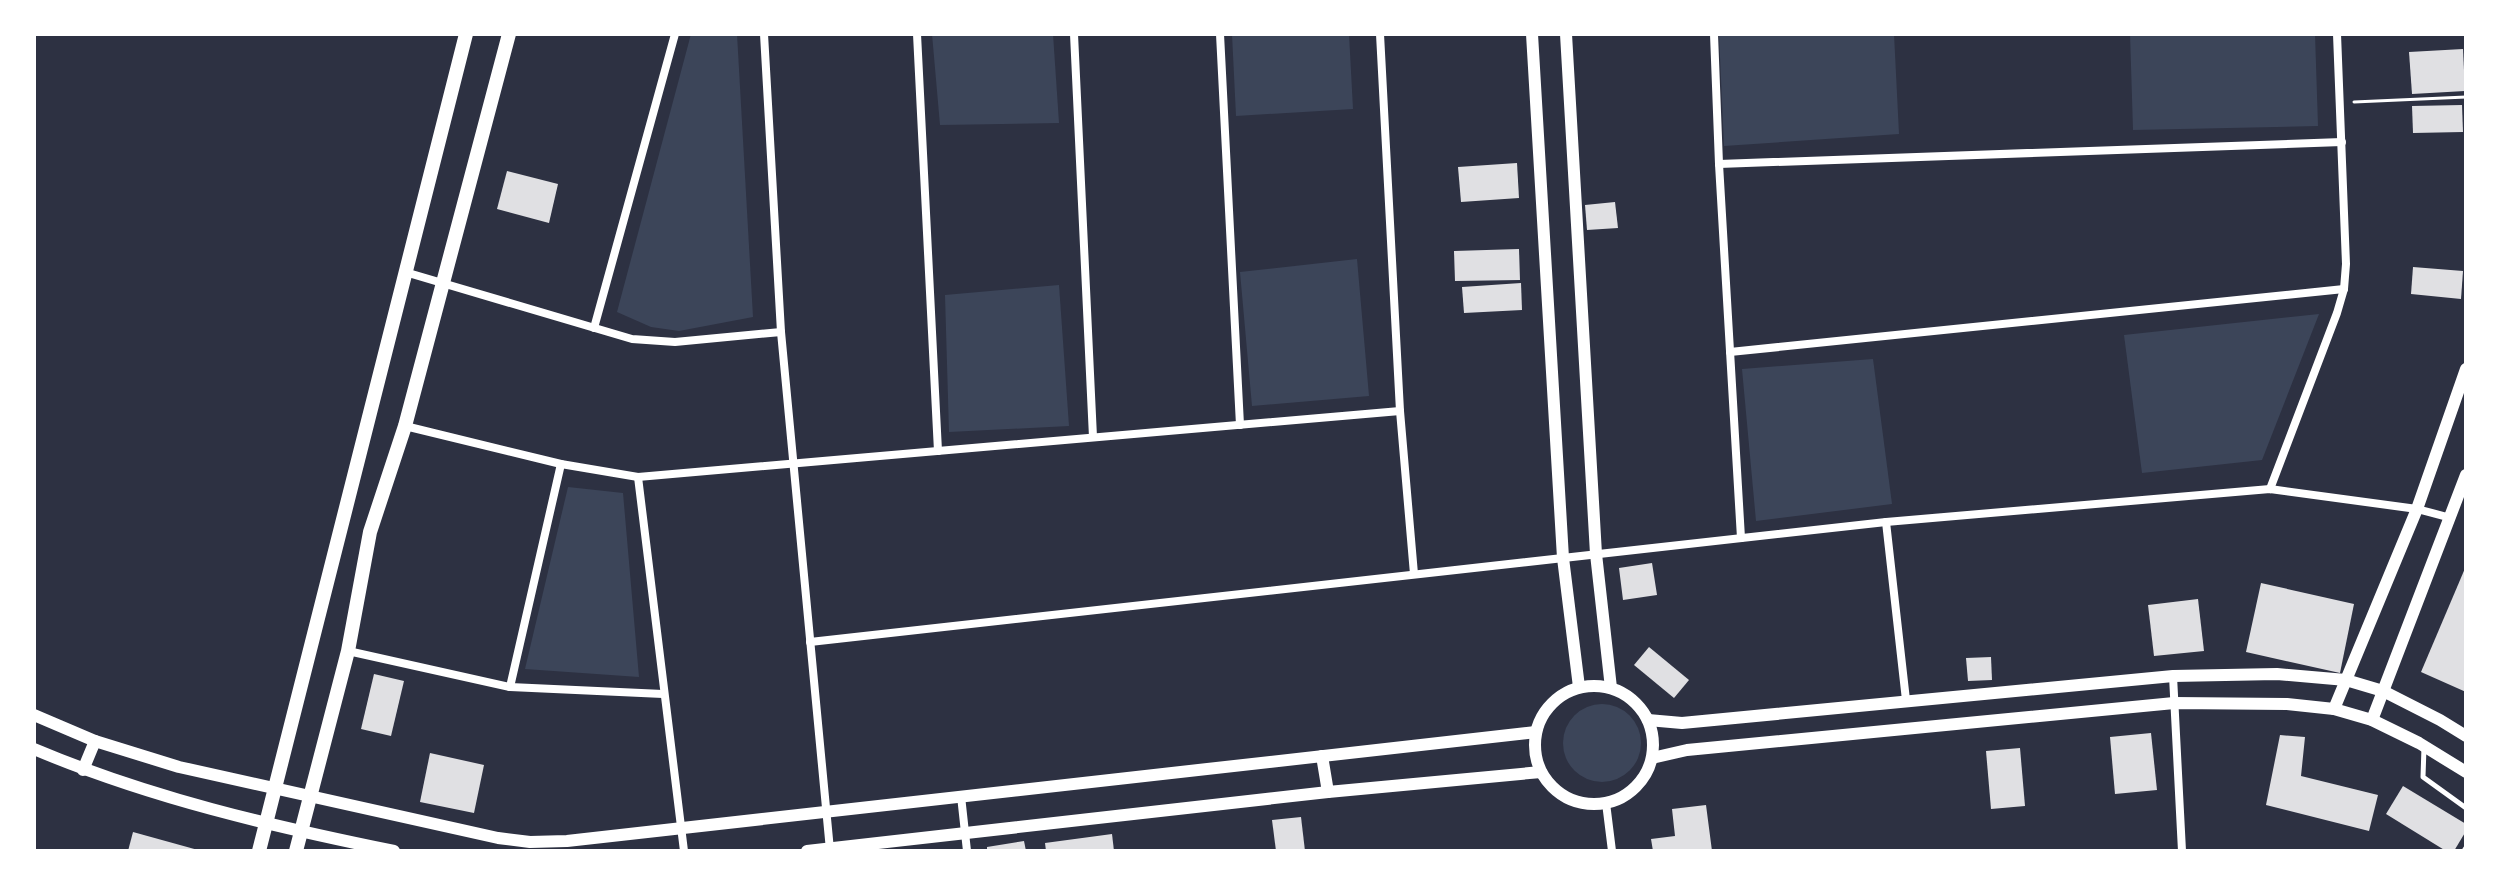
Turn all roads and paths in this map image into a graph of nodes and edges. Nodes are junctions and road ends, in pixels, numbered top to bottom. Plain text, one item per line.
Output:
1 (466, 34) edge
2 (509, 34) edge
3 (675, 34) edge
4 (764, 34) edge
5 (917, 34) edge
6 (1074, 34) edge
7 (1220, 34) edge
8 (1380, 34) edge
9 (1532, 34) edge
10 (1566, 34) edge
11 (1714, 34) edge
12 (2337, 34) edge
13 (2466, 97) edge
14 (2340, 102) junction
15 (2342, 142) junction
16 (1719, 164) junction
17 (405, 272) junction
18 (443, 283) junction
19 (2344, 289) junction
20 (594, 328) junction
21 (781, 332) junction
22 (1730, 352) junction
23 (2466, 369) edge
24 (1400, 411) junction
25 (1240, 425) junction
26 (405, 426) junction
27 (1093, 437) junction
28 (938, 451) junction
29 (561, 464) junction
30 (793, 464) junction
31 (2466, 475) edge
32 (638, 477) junction
33 (2270, 489) junction
34 (2417, 509) junction
35 (2451, 518) junction
36 (1886, 522) junction
37 (1741, 538) junction
38 (1596, 554) junction
39 (1563, 558) junction
40 (1414, 574) junction
41 (810, 642) junction
42 (348, 651) junction
43 (2173, 676) junction
44 (2346, 680) junction
45 (510, 687) junction
46 (1579, 687) junction
47 (1611, 688) junction
48 (2383, 691) junction
49 (663, 694) junction
50 (1906, 700) junction
51 (2174, 703) junction
52 (2334, 709) junction
53 (34, 715) edge
54 (1648, 720) junction
55 (2372, 720) junction
56 (1536, 732) junction
57 (2466, 736) edge
58 (95, 741) junction
59 (2424, 746) junction
60 (34, 749) edge
61 (1322, 756) junction
62 (1652, 758) junction
63 (83, 770) junction
64 (1541, 772) junction
65 (2466, 772) edge
66 (274, 788) junction
67 (1328, 792) junction
68 (961, 796) junction
69 (310, 797) junction
70 (1606, 803) junction
71 (2466, 808) edge
72 (827, 811) junction
73 (265, 824) junction
74 (681, 827) junction
75 (301, 832) junction
76 (965, 833) junction
77 (830, 850) edge
78 (259, 851) edge
79 (296, 851) edge
80 (394, 851) edge
81 (684, 851) edge
82 (807, 851) edge
83 (967, 851) edge
84 (1612, 851) edge
85 (2182, 851) edge

1 - 17 main road
2 - 18 main road
3 - 20 street
4 - 21 street
5 - 28 street
6 - 27 street
7 - 25 street
8 - 24 street
9 - 39 street
10 - 38 street
11 - 16 street
12 - 14 street
13 - 14 path
14 - 15 street
15 - 16 street
15 - 19 street
16 - 22 street
17 - 18 street
17 - 66 main road
18 - 20 street
18 - 26 main road
19 - 22 street
19 - 33 street
20 - 21 street
21 - 30 street
22 - 37 street
23 - 34 street
24 - 25 street
24 - 40 street
25 - 27 street
26 - 29 street
26 - 42 main road
27 - 28 street
28 - 30 street
29 - 32 street
29 - 45 street
30 - 32 street
30 - 41 street
31 - 35 street
32 - 49 street
33 - 34 street
33 - 36 street
34 - 35 street
34 - 44 street
35 - 48 street
36 - 37 street
36 - 50 street
37 - 38 street
38 - 39 street
38 - 47 street
39 - 40 street
39 - 46 street
40 - 41 street
41 - 72 street
42 - 45 street
42 - 69 main road
43 - 44 street
43 - 50 street
43 - 51 street
44 - 48 street
44 - 52 street
45 - 49 street
46 - 47 street
46 - 56 street
47 - 54 street
48 - 55 street
48 - 57 street
49 - 74 street
50 - 54 street
51 - 52 street
51 - 62 street
51 - 85 street
52 - 55 street
53 - 58 street
54 - 62 street
55 - 59 street
56 - 61 street
56 - 64 street
58 - 63 street
58 - 66 street
59 - 65 street
59 - 71 lane
60 - 63 street
61 - 67 street
61 - 68 street
62 - 70 street
63 - 73 street
64 - 67 street
64 - 70 street
66 - 69 street
66 - 73 main road
67 - 76 street
68 - 72 street
68 - 76 street
69 - 74 street
69 - 75 main road
70 - 84 street
72 - 74 street
72 - 77 street
73 - 75 street
73 - 78 main road
74 - 81 street
75 - 79 main road
75 - 80 street
76 - 77 street
76 - 83 street
77 - 82 street

